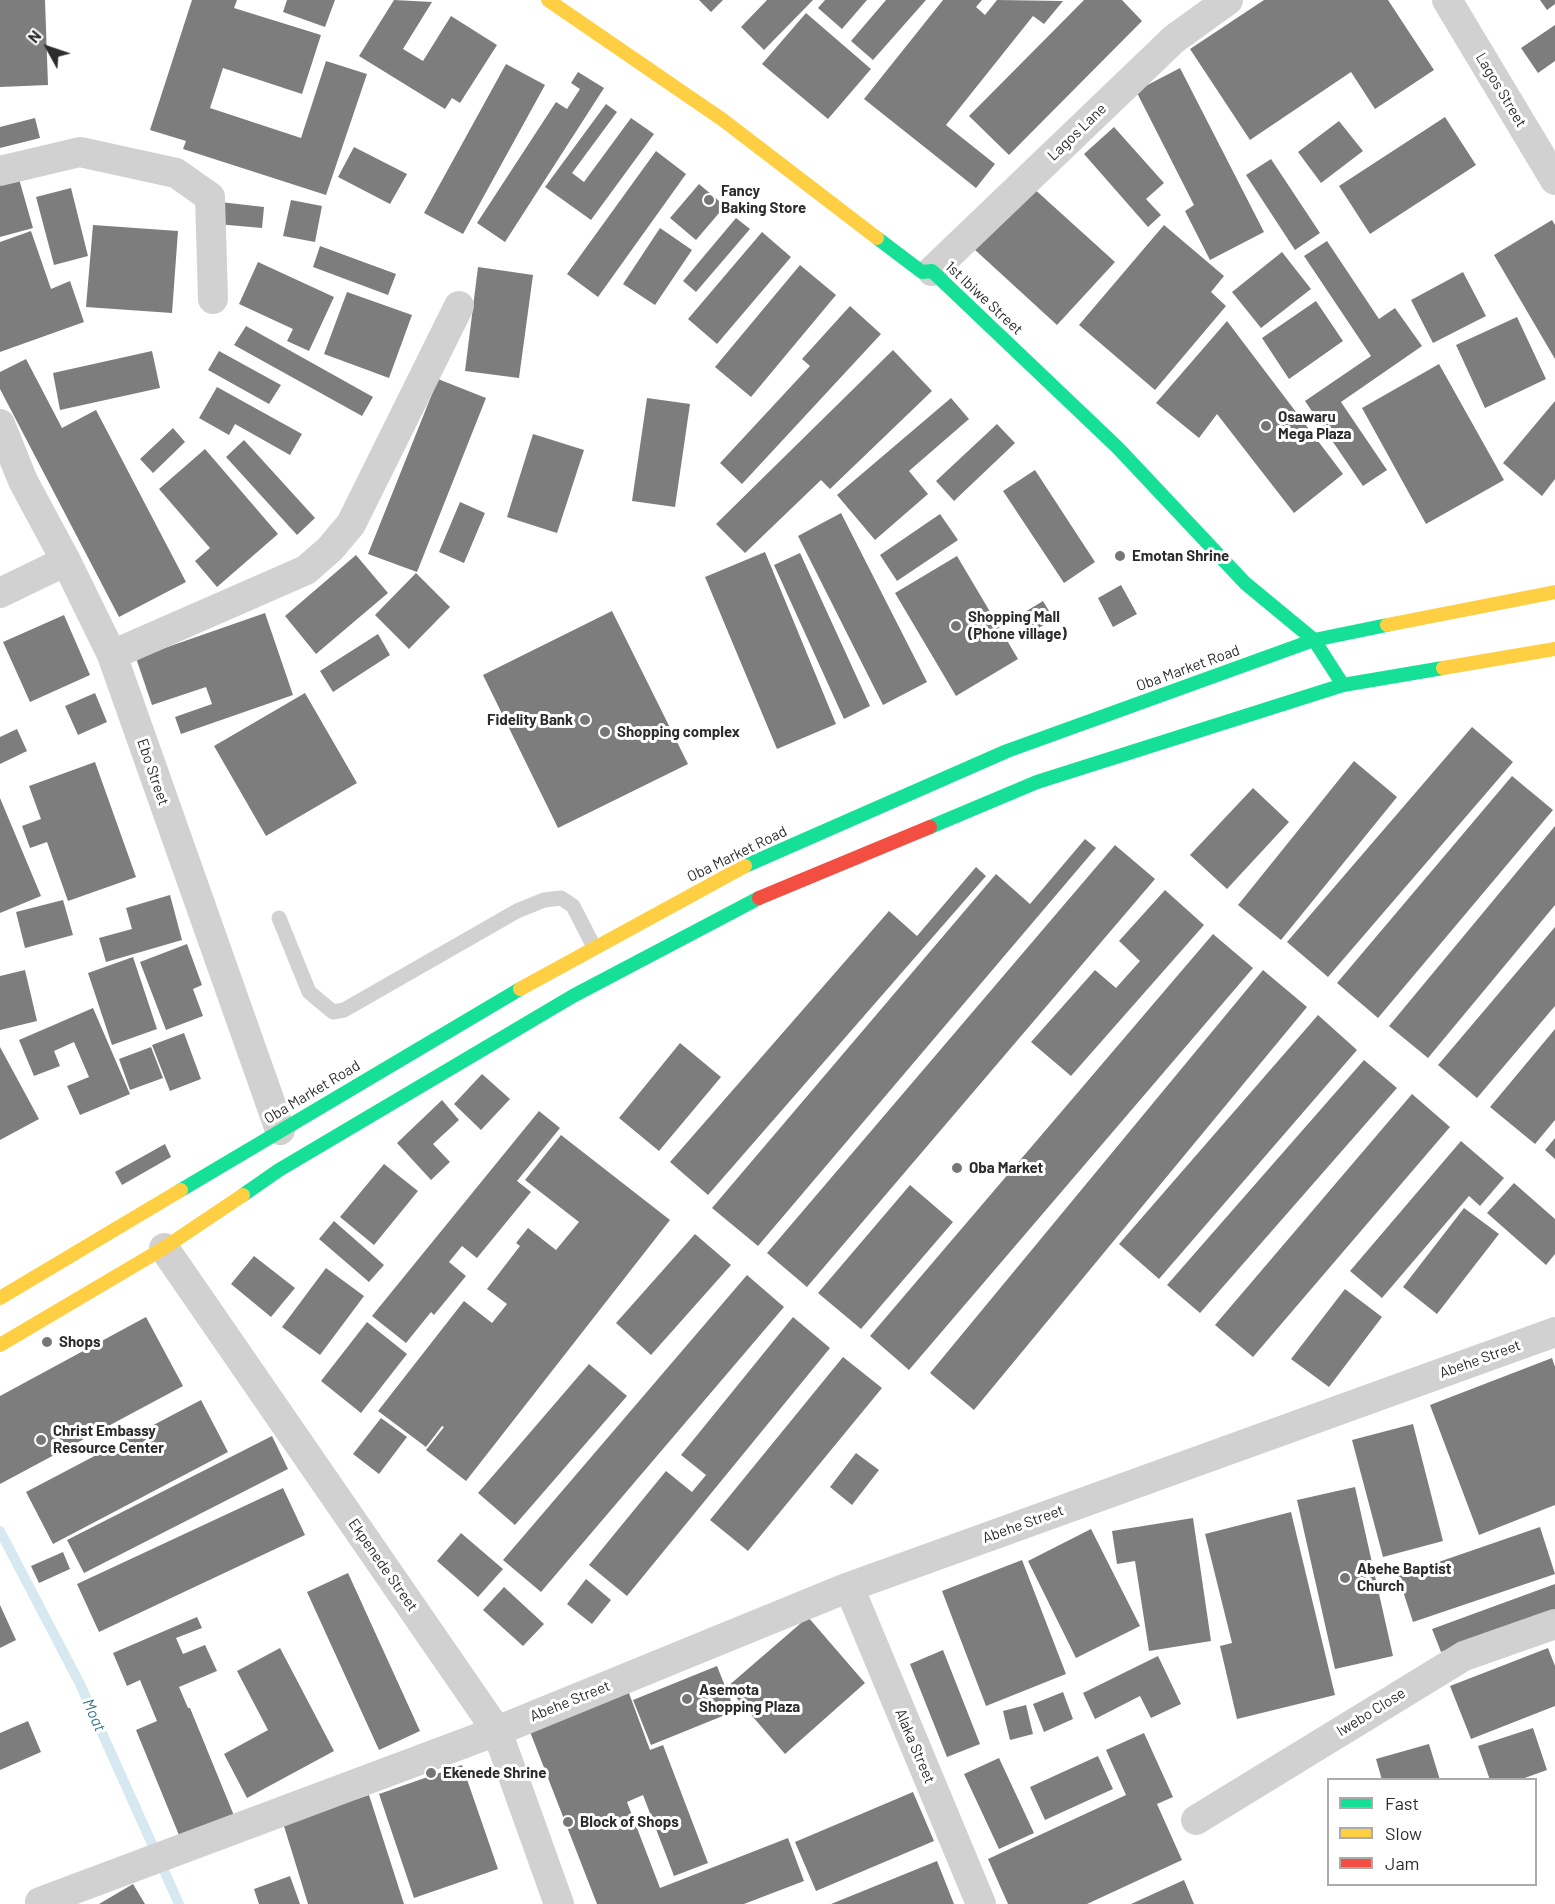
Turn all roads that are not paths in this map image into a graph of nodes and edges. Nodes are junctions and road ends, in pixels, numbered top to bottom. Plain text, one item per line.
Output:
1 (548, 0) edge
2 (1228, 0) edge
3 (1447, 0) edge
4 (0, 171) edge
5 (1555, 180) edge
6 (932, 271) junction
7 (213, 299) dead end
8 (459, 306) dead end
9 (0, 424) edge
10 (66, 561) junction
11 (1555, 592) edge
12 (0, 593) edge
13 (1314, 640) junction
14 (1555, 649) edge
15 (112, 655) junction
16 (1343, 684) junction
17 (279, 918) dead end
18 (594, 947) junction
19 (280, 1130) junction
20 (164, 1248) junction
21 (0, 1298) edge
22 (1555, 1332) edge
23 (0, 1345) edge
24 (849, 1587) junction
25 (1555, 1624) edge
26 (497, 1731) junction
27 (1196, 1820) dead end
28 (40, 1902) dead end
29 (558, 1904) edge
30 (981, 1904) edge

1 - 6 main road, 1st Ibiwe Street
2 - 6 street, Lagos Lane
3 - 5 street, Lagos Street
4 - 7 street
6 - 13 main road, 1st Ibiwe Street
8 - 15 street
9 - 10 street, Ebo Street
10 - 12 street
10 - 15 street, Ebo Street
11 - 13 main road, Oba Market Road
13 - 16 main road, 1st Ibiwe Street
13 - 18 main road, Oba Market Road
14 - 16 main road
15 - 19 street, Ebo Street
16 - 20 main road
17 - 18 lane
18 - 19 main road, Oba Market Road
19 - 21 main road, Oba Market Road
20 - 23 main road
20 - 26 street, Ekpenede Street
22 - 24 street, Abehe Street
24 - 26 street, Abehe Street
24 - 30 street, Alaka Street
25 - 27 street, Iwebo Close
26 - 28 street, Abehe Street
26 - 29 street, Ekpenede Street

